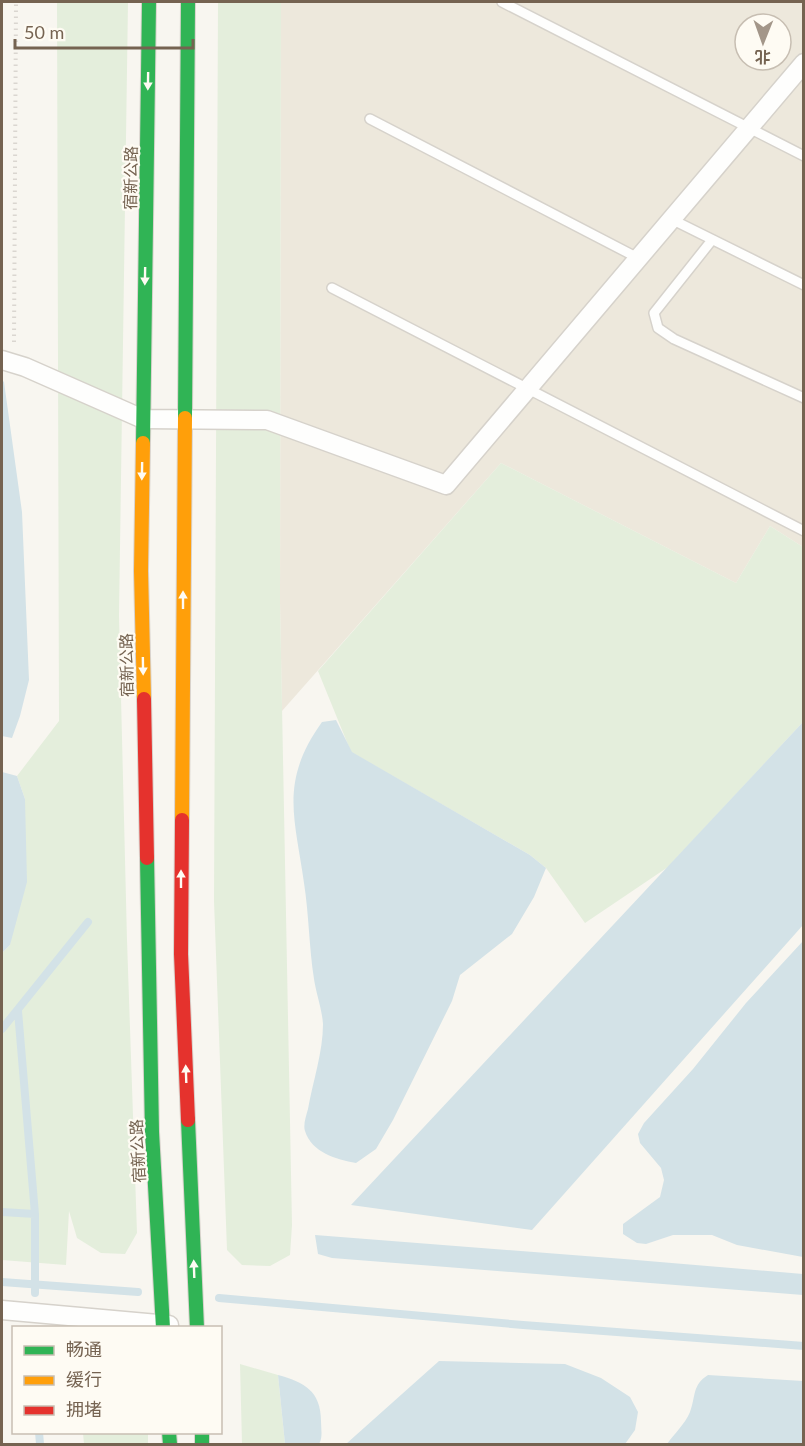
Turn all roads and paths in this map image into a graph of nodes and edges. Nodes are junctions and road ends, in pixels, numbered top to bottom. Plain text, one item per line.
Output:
1 (16, 2) edge
2 (149, 2) edge
3 (188, 2) edge
4 (502, 2) edge
5 (804, 63) edge
6 (370, 120) dead end
7 (748, 128) junction
8 (804, 156) edge
9 (671, 219) junction
10 (712, 240) junction
11 (638, 258) junction
12 (804, 285) edge
13 (332, 288) dead end
14 (8, 362) edge
15 (528, 388) junction
16 (804, 398) edge
17 (143, 419) junction
18 (184, 419) junction
19 (804, 531) edge
20 (2, 1310) edge
21 (163, 1325) edge
22 (197, 1326) edge

1 - 14 path
2 -> 17 highway, 宿新公路
3 - 18 highway
4 - 7 lane
5 - 7 street
6 - 11 lane
7 - 8 lane
7 - 9 street
9 - 10 lane
9 - 11 street
10 - 12 lane
10 - 16 lane
11 - 15 street
13 - 15 lane
14 - 17 street
15 - 18 street
15 - 19 lane
17 - 18 street
17 -> 21 highway, 宿新公路
22 -> 18 highway
20 - 21 street

